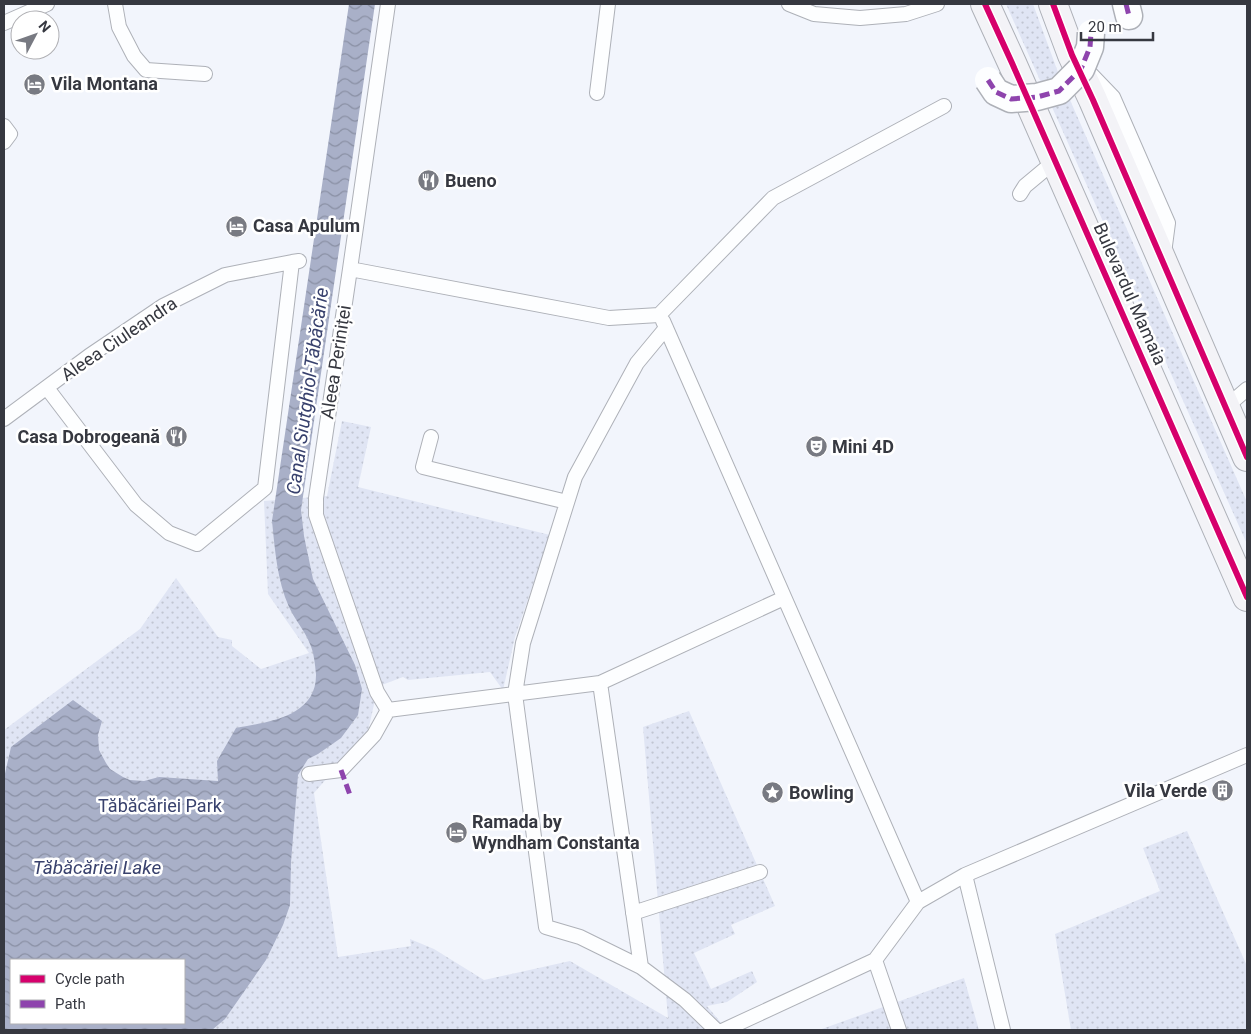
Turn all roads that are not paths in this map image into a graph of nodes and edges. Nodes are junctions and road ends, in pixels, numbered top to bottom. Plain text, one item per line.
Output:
1 (47, 4) edge
2 (115, 4) edge
3 (388, 4) edge
4 (608, 4) edge
5 (790, 4) edge
6 (936, 4) edge
7 (985, 4) edge
8 (1053, 4) edge
9 (4, 23) edge
10 (1091, 33) dead end
11 (205, 74) dead end
12 (988, 80) dead end
13 (597, 94) dead end
14 (944, 106) dead end
15 (4, 126) edge
16 (4, 142) edge
17 (1055, 161) junction
18 (1020, 194) dead end
19 (350, 269) junction
20 (659, 314) junction
21 (666, 328) junction
22 (47, 388) junction
23 (1247, 389) edge
24 (1226, 406) junction
25 (4, 419) edge
26 (431, 437) dead end
27 (1247, 457) edge
28 (567, 502) junction
29 (1247, 597) edge
30 (784, 598) junction
31 (600, 683) junction
32 (515, 694) junction
33 (388, 710) junction
34 (1247, 755) edge
35 (309, 774) dead end
36 (760, 872) dead end
37 (965, 875) junction
38 (918, 902) junction
39 (633, 913) junction
40 (875, 960) junction
41 (641, 967) junction
42 (716, 1030) edge
43 (724, 1030) edge
44 (899, 1030) edge
45 (1003, 1030) edge

1 - 9 lane
2 - 11 lane
3 - 19 lane, Aleea Periniței
4 - 13 lane
5 - 6 lane
7 - 17 main road, Bulevardul Mamaia
8 - 24 main road
10 - 12 street, bridge
14 - 20 lane
15 - 16 lane
17 - 18 lane
17 - 29 main road, Bulevardul Mamaia
19 - 20 lane
19 - 33 lane, Aleea Periniței
20 - 21 lane
21 - 28 lane
21 - 30 lane
22 - 22 lane, Aleea Ciuleandra
22 - 25 lane, Aleea Ciuleandra
23 - 24 lane
24 - 27 main road
26 - 28 lane
28 - 32 lane
30 - 31 lane
30 - 38 lane
31 - 32 lane
31 - 39 lane
32 - 33 lane
32 - 41 lane
33 - 35 lane
34 - 37 lane
36 - 39 lane
37 - 38 lane
37 - 45 lane
38 - 40 lane
39 - 41 lane
40 - 43 lane
40 - 44 lane
41 - 42 lane

